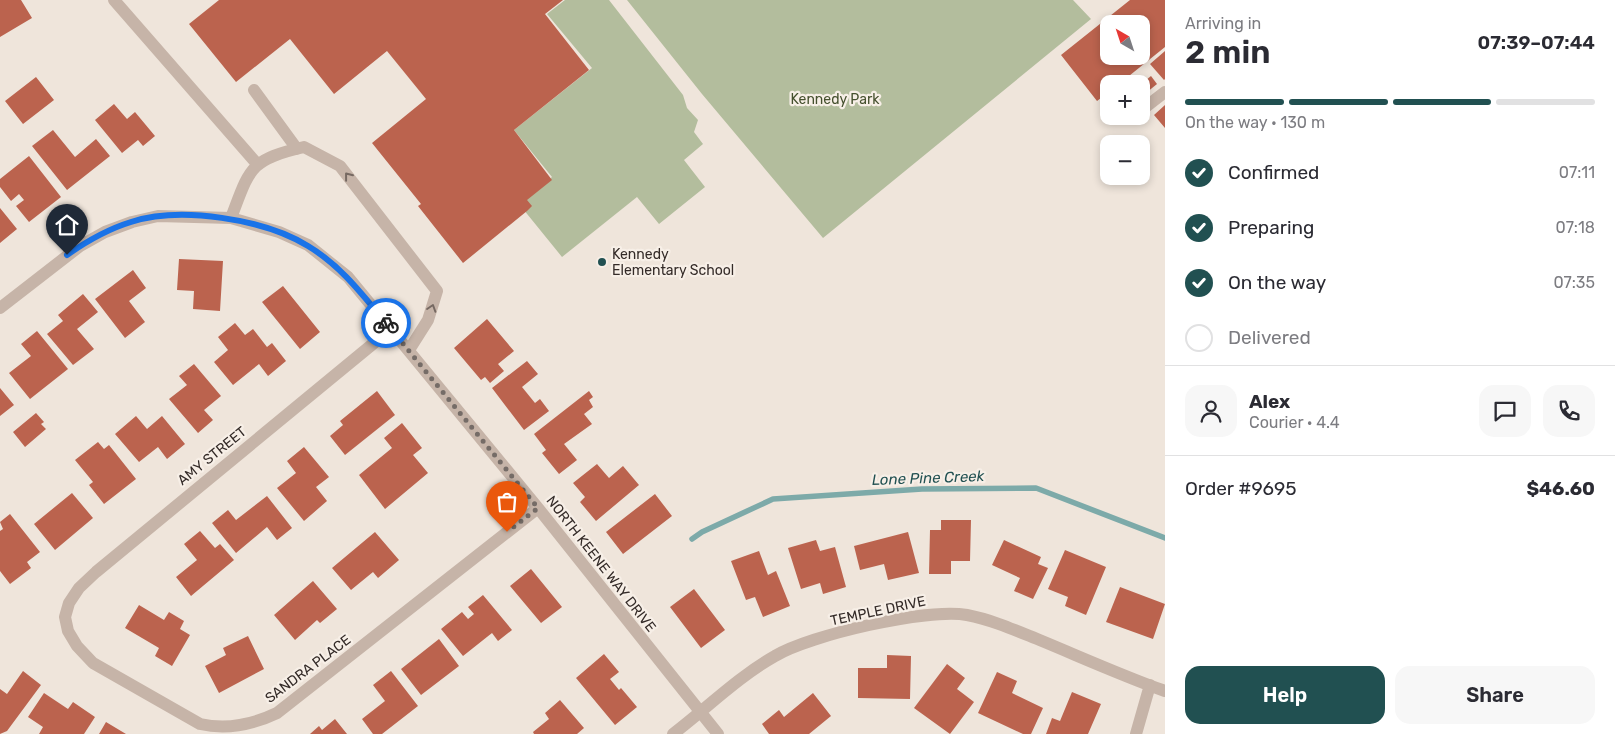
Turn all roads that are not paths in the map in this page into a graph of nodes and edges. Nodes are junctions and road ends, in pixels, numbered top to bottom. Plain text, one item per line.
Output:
1 (114, 0) edge
2 (254, 90) dead end
3 (1165, 92) edge
4 (1150, 104) edge
5 (297, 149) junction
6 (258, 165) junction
7 (231, 218) junction
8 (0, 308) edge
9 (391, 329) junction
10 (409, 350) junction
11 (538, 508) junction
12 (65, 617) joint
13 (1150, 685) junction
14 (1165, 690) edge
15 (700, 713) junction
16 (673, 734) edge
17 (718, 734) edge
18 (1136, 734) edge

1 - 6 street
2 - 5 street
3 - 4 street
5 - 6 street
10 -> 5 street
6 - 7 street
7 - 8 street, NORTH KEENE WAY DRIVE
7 - 9 street, NORTH KEENE WAY DRIVE
9 - 10 street, NORTH KEENE WAY DRIVE
9 - 12 street, AMY STREET
10 - 11 street, NORTH KEENE WAY DRIVE
11 - 12 street, SANDRA PLACE
11 - 15 street, NORTH KEENE WAY DRIVE
13 - 14 street, TEMPLE DRIVE
13 - 15 street, TEMPLE DRIVE
13 - 18 street
15 - 16 street, TEMPLE DRIVE
15 - 17 street, NORTH KEENE WAY DRIVE

